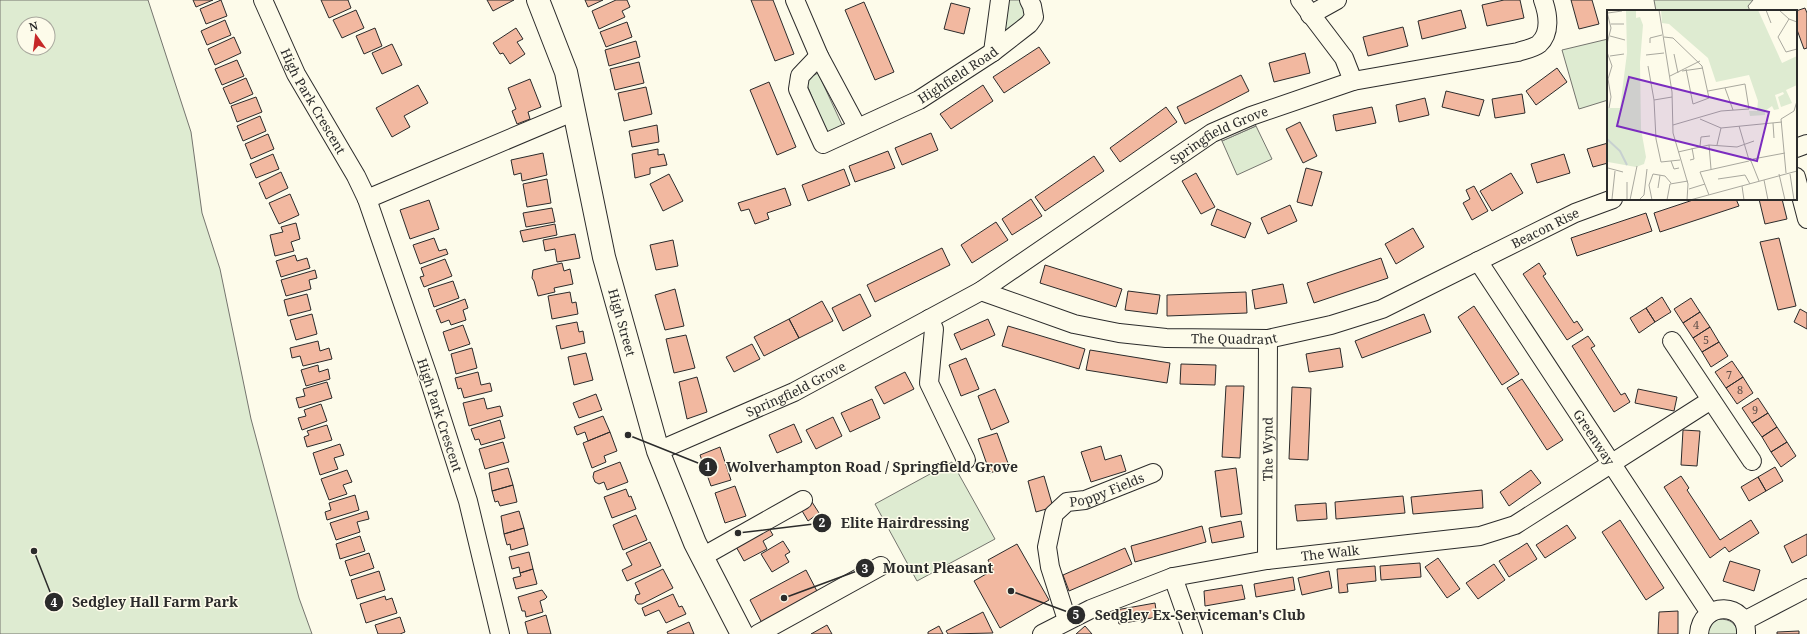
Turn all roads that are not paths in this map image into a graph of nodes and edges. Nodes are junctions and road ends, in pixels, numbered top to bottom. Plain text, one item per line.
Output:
1 (263, 0) edge
2 (538, 0) edge
3 (795, 0) edge
4 (1000, 0) edge
5 (1029, 0) edge
6 (1300, 0) edge
7 (1337, 0) edge
8 (1543, 0) edge
9 (1310, 15) junction
10 (993, 52) junction
11 (819, 56) junction
12 (1353, 81) junction
13 (575, 111) junction
14 (857, 127) junction
15 (1807, 144) edge
16 (1797, 148) edge
17 (1797, 181) edge
18 (367, 199) junction
19 (1610, 200) edge
20 (1807, 219) edge
21 (1478, 261) junction
22 (981, 291) junction
23 (929, 319) junction
24 (1268, 339) junction
25 (1672, 341) dead end
26 (1711, 400) junction
27 (658, 451) junction
28 (966, 460) dead end
29 (1752, 461) dead end
30 (1610, 464) junction
31 (1153, 473) dead end
32 (803, 500) dead end
33 (702, 557) junction
34 (1267, 560) junction
35 (881, 566) dead end
36 (1173, 577) junction
37 (1807, 588) edge
38 (1710, 613) junction
39 (1067, 620) junction
40 (1745, 627) edge
41 (500, 634) edge
42 (742, 634) edge
43 (758, 634) edge
44 (1042, 634) edge
45 (1193, 634) edge
46 (1699, 634) edge

1 - 18 street, High Park Crescent
2 - 13 main road, High Street
3 - 11 street
4 - 10 street
5 - 10 street, Highfield Road
6 - 9 street
7 - 9 street
8 - 12 street, Springfield Grove
9 - 12 street
10 - 14 street, Highfield Road
11 - 14 street
11 - 14 street, Highfield Road
12 - 22 street, Springfield Grove
13 - 18 street
13 - 27 main road, High Street
15 - 16 street
17 - 20 street
18 - 41 street, High Park Crescent
19 - 21 street, Beacon Rise
21 - 24 street, The Quadrant
21 - 30 street, Greenway
22 - 23 street, Springfield Grove
22 - 24 street, The Quadrant
23 - 27 street, Springfield Grove
23 - 28 street
24 - 34 street, The Wynd
25 - 26 street
26 - 29 street
26 - 30 street, The Walk
27 - 33 main road, High Street
30 - 34 street, The Walk
30 - 38 street, Greenway
31 - 39 street, Poppy Fields
32 - 33 street
33 - 42 main road, High Street
34 - 36 street, The Walk
35 - 43 street
36 - 39 street, The Walk
36 - 45 street
37 - 40 street
38 - 40 street
38 - 46 street
39 - 44 street, The Walk

